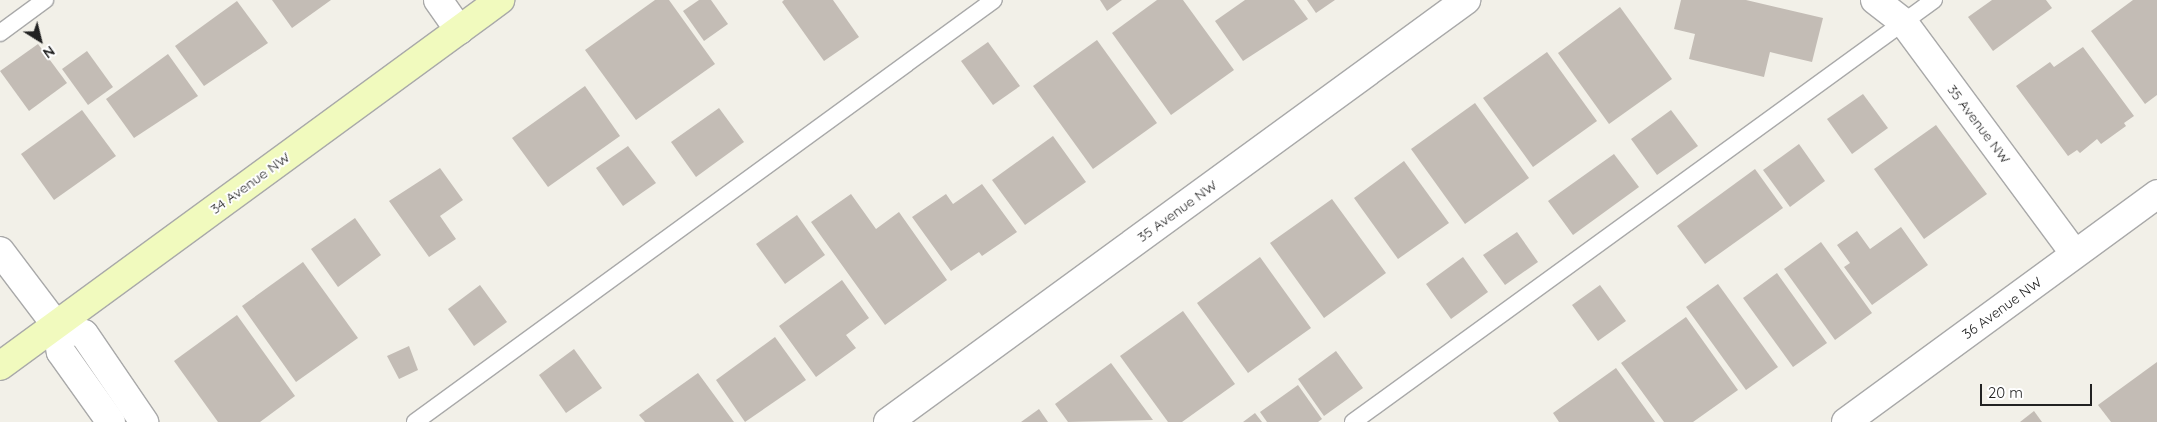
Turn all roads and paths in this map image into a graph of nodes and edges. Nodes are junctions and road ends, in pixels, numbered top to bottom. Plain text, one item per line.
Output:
1 (45, 0) edge
2 (438, 0) edge
3 (500, 0) edge
4 (994, 0) edge
5 (1466, 0) edge
6 (1875, 0) edge
7 (1934, 0) edge
8 (1904, 23) junction
9 (459, 30) junction
10 (0, 33) edge
11 (2157, 194) edge
12 (0, 251) edge
13 (2076, 254) junction
14 (56, 326) junction
15 (0, 366) edge
16 (111, 422) edge
17 (144, 422) edge
18 (415, 422) edge
19 (888, 422) edge
20 (1354, 422) edge
21 (1846, 422) edge

1 - 10 lane
2 - 9 street
3 - 9 street, 34 Avenue NW
4 - 18 lane
5 - 19 street, 35 Avenue NW
6 - 8 street, 35 Avenue NW
7 - 8 lane
8 - 13 street, 35 Avenue NW
8 - 20 lane
9 - 14 street, 34 Avenue NW
11 - 13 street, 36 Avenue NW
12 - 14 street
13 - 21 street, 36 Avenue NW
14 - 15 street, 34 Avenue NW
14 - 16 street
14 - 17 street

